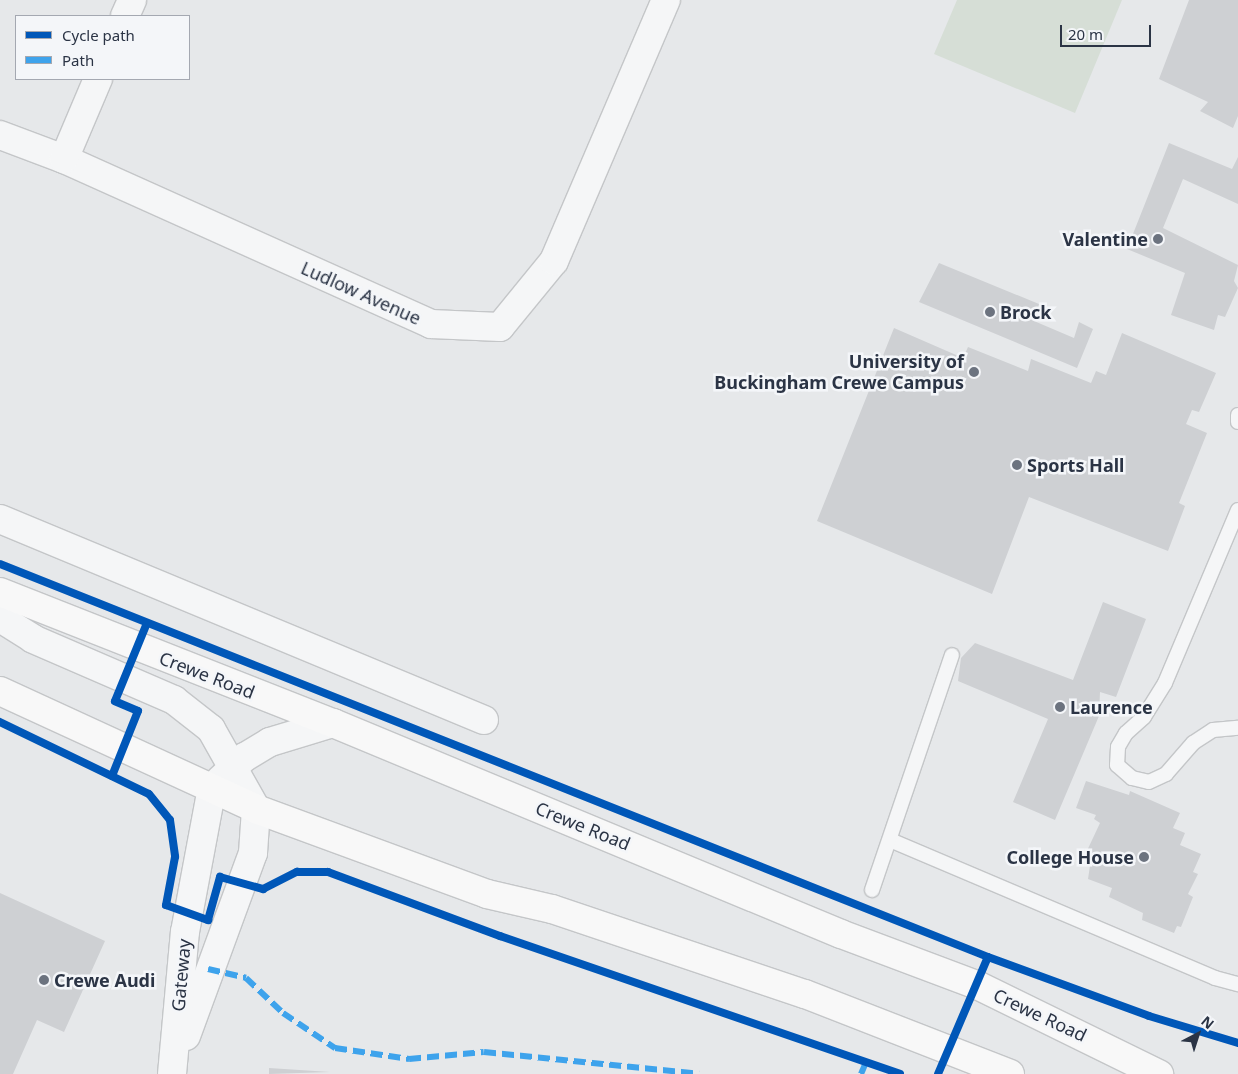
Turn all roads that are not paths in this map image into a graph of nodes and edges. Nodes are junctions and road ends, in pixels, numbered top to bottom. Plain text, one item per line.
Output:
1 (132, 0) edge
2 (666, 0) edge
3 (125, 15) edge
4 (98, 80) edge
5 (0, 135) edge
6 (64, 159) junction
7 (1238, 415) edge
8 (1238, 422) edge
9 (1238, 510) edge
10 (0, 519) edge
11 (0, 592) edge
12 (0, 618) edge
13 (952, 655) dead end
14 (0, 691) edge
15 (484, 720) dead end
16 (333, 722) junction
17 (1238, 728) edge
18 (234, 767) junction
19 (212, 788) junction
20 (256, 809) junction
21 (890, 840) junction
22 (872, 890) dead end
23 (1238, 984) edge
24 (173, 1074) edge
25 (1010, 1074) edge
26 (1159, 1074) edge

1 - 3 street
2 - 6 street, Ludlow Avenue
4 - 6 street
5 - 6 street, Ludlow Avenue
7 - 8 lane
9 - 17 lane
10 - 15 street
11 - 16 main road, Crewe Road
12 - 18 street
13 - 21 lane
14 - 19 main road
16 - 18 street
16 - 26 main road, Crewe Road
18 - 19 street
18 - 20 street
19 - 20 main road
19 - 24 street, Gateway
20 - 24 street, Gateway
20 - 25 main road
21 - 22 lane
21 - 23 lane

